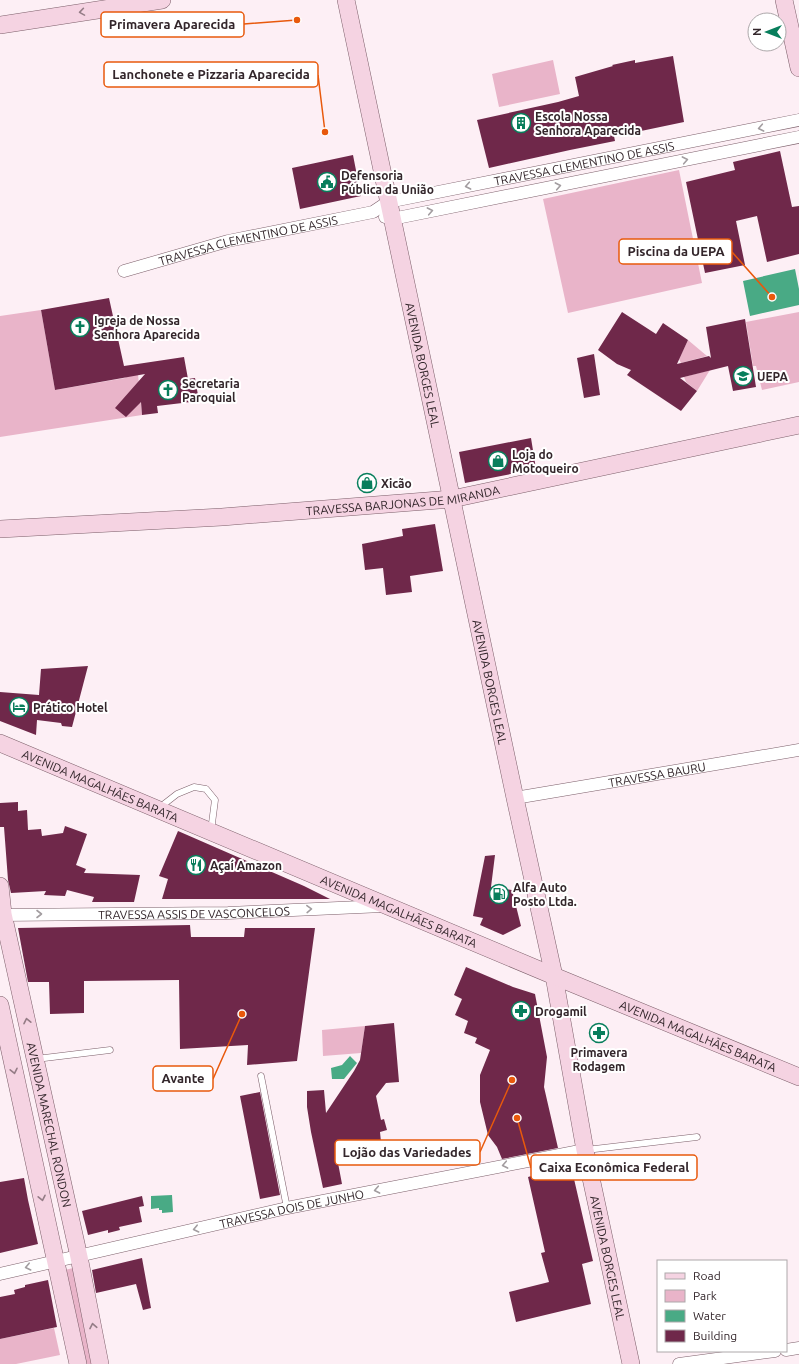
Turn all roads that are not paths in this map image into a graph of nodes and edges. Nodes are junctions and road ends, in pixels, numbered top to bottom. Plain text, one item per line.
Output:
1 (162, 0) edge
2 (346, 0) edge
3 (784, 0) edge
4 (0, 25) edge
5 (799, 68) edge
6 (799, 120) edge
7 (799, 137) edge
8 (388, 202) junction
9 (373, 212) junction
10 (392, 219) junction
11 (124, 271) dead end
12 (799, 425) edge
13 (452, 499) junction
14 (0, 529) edge
15 (0, 743) edge
16 (799, 750) edge
17 (515, 798) junction
18 (157, 809) junction
19 (211, 832) junction
20 (0, 886) edge
21 (387, 906) junction
22 (2, 914) edge
23 (554, 976) junction
24 (0, 1005) edge
25 (110, 1050) dead end
26 (36, 1059) junction
27 (261, 1076) dead end
28 (799, 1077) edge
29 (697, 1137) dead end
30 (585, 1150) junction
31 (287, 1208) junction
32 (79, 1257) junction
33 (56, 1261) junction
34 (0, 1274) edge
35 (799, 1348) edge
36 (787, 1350) edge
37 (768, 1352) edge
38 (78, 1364) edge
39 (100, 1364) edge
40 (631, 1364) edge
41 (679, 1364) edge

1 -> 4 main road
2 - 8 main road, AVENIDA BORGES LEAL
3 - 5 main road
6 -> 8 street, TRAVESSA CLEMENTINO DE ASSIS
10 -> 7 street, TRAVESSA CLEMENTINO DE ASSIS
8 - 9 street, TRAVESSA CLEMENTINO DE ASSIS
8 - 10 main road, AVENIDA BORGES LEAL
9 - 10 street
9 - 11 street, TRAVESSA CLEMENTINO DE ASSIS
10 - 13 main road, AVENIDA BORGES LEAL
12 - 13 main road, TRAVESSA BARJONAS DE MIRANDA
13 - 14 main road, TRAVESSA BARJONAS DE MIRANDA
13 - 17 main road, AVENIDA BORGES LEAL
15 - 18 main road, AVENIDA MAGALHÃES BARATA
16 - 17 street, TRAVESSA BAURU
17 - 23 main road, AVENIDA BORGES LEAL
18 - 19 main road, AVENIDA MAGALHÃES BARATA
18 - 19 lane
19 - 21 main road, AVENIDA MAGALHÃES BARATA
20 - 22 main road, AVENIDA MARECHAL RONDON
22 -> 21 street, TRAVESSA ASSIS DE VASCONCELOS
21 - 23 main road, AVENIDA MAGALHÃES BARATA
26 -> 22 main road, AVENIDA MARECHAL RONDON
23 - 28 main road, AVENIDA MAGALHÃES BARATA
23 - 30 main road, AVENIDA BORGES LEAL
24 -> 33 main road, AVENIDA MARECHAL RONDON
25 - 26 lane
26 - 32 main road, AVENIDA MARECHAL RONDON
27 - 31 lane
29 - 30 lane
30 -> 31 street, TRAVESSA DOIS DE JUNHO
30 - 40 main road, AVENIDA BORGES LEAL
31 -> 32 street, TRAVESSA DOIS DE JUNHO
32 - 33 street, TRAVESSA DOIS DE JUNHO
39 -> 32 main road, AVENIDA MARECHAL RONDON
33 -> 34 street, TRAVESSA DOIS DE JUNHO
33 - 38 main road, AVENIDA MARECHAL RONDON
35 - 36 street
37 - 41 street

